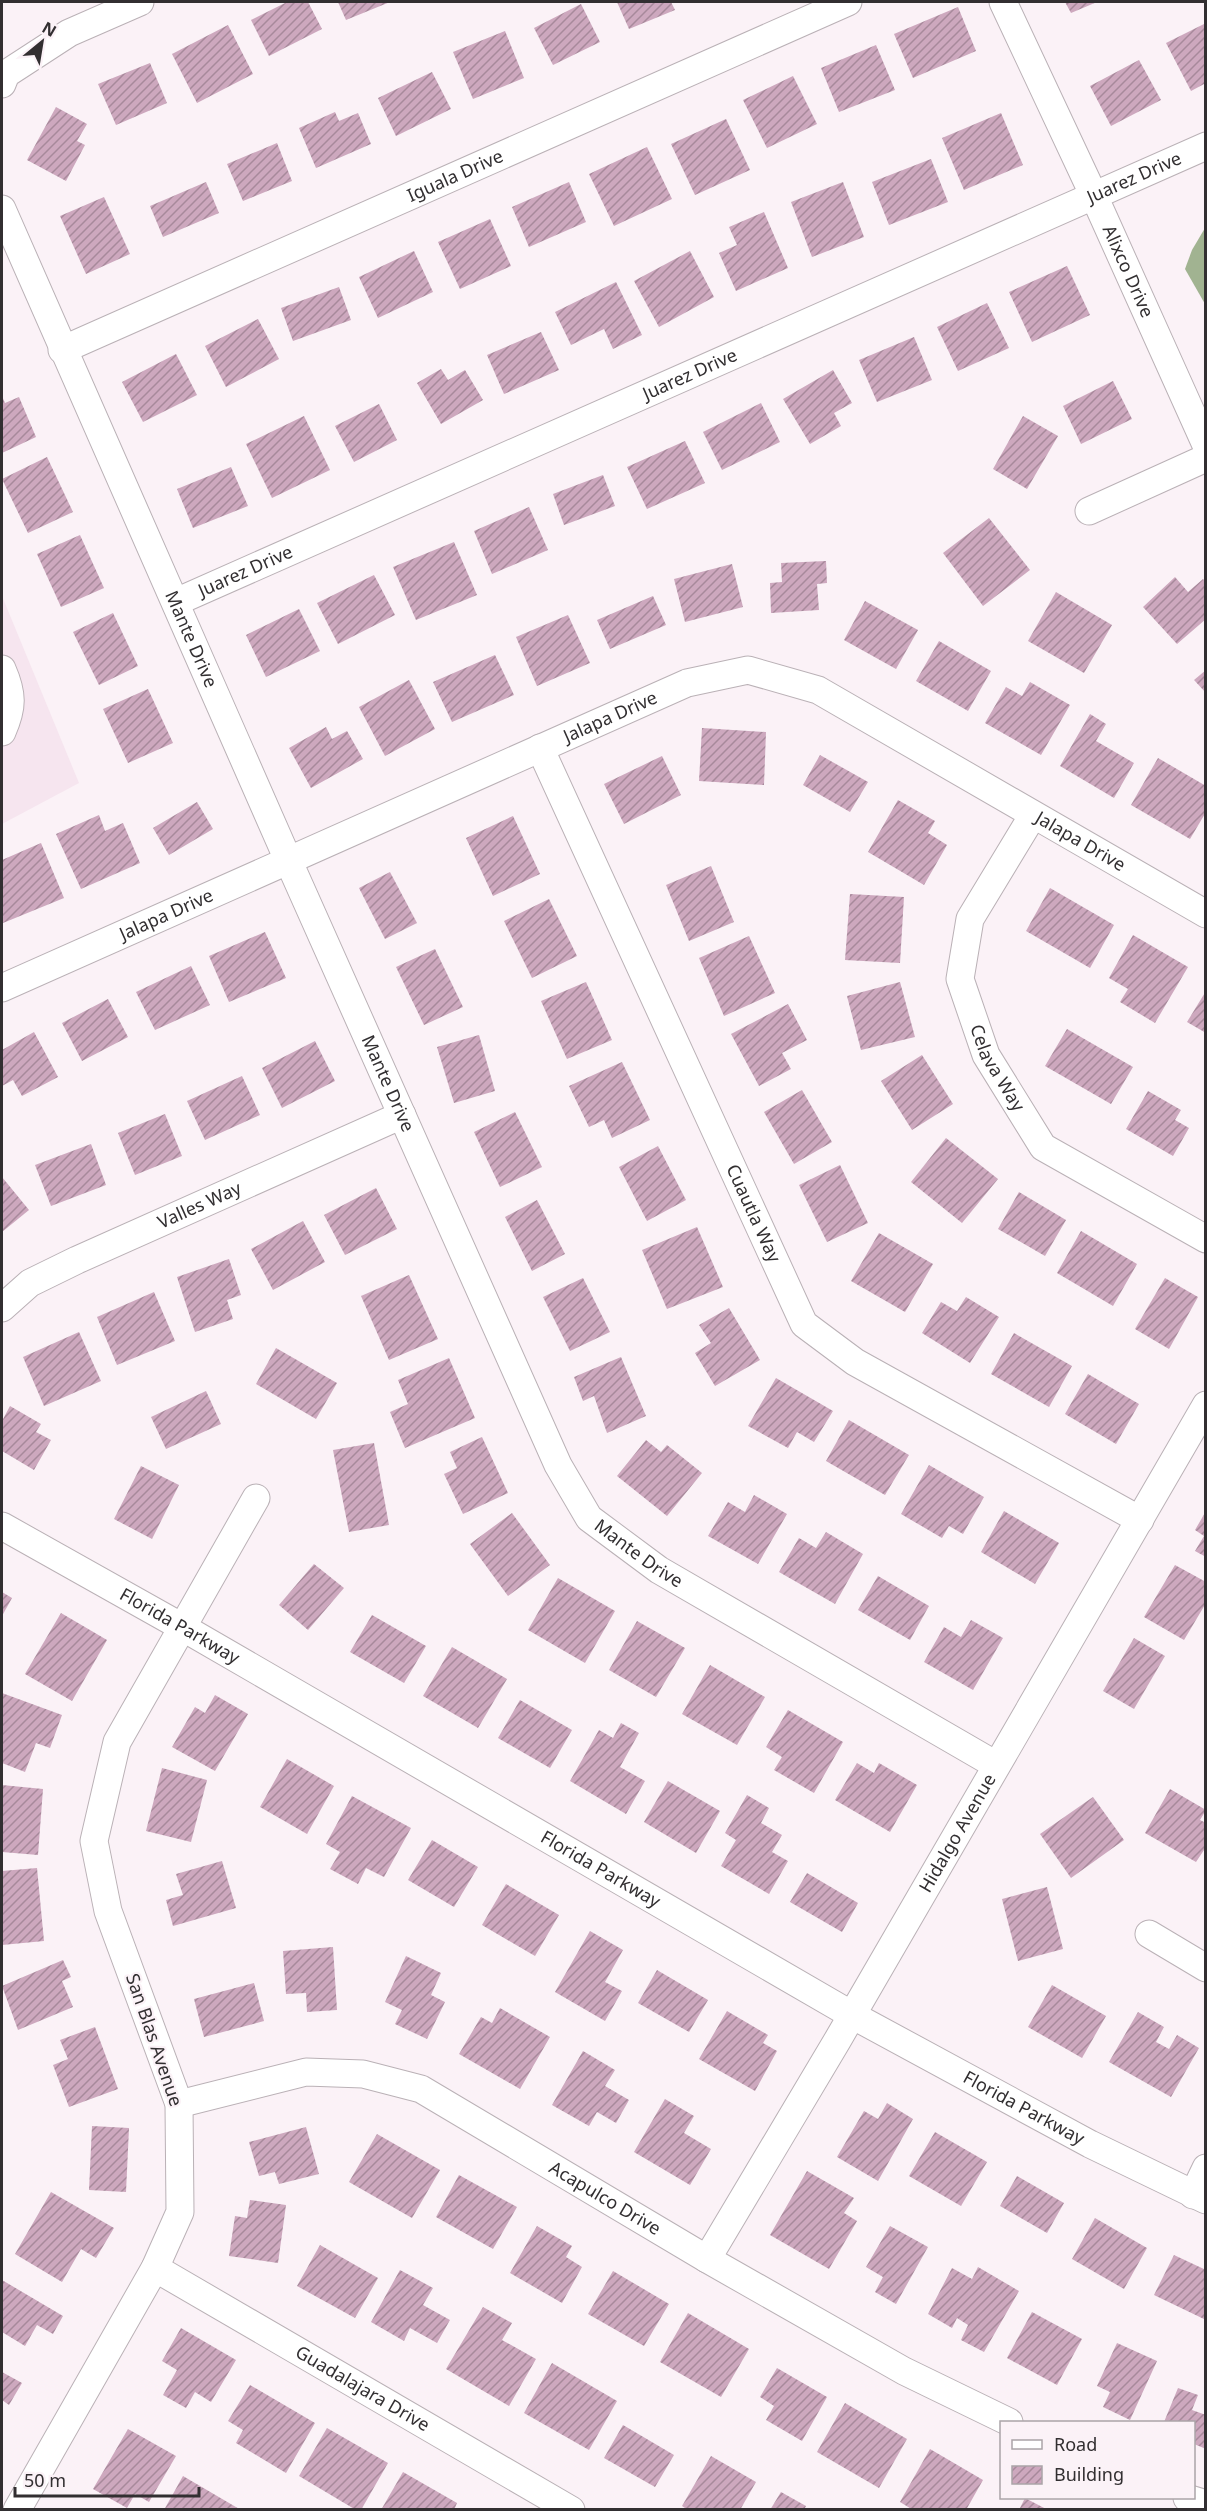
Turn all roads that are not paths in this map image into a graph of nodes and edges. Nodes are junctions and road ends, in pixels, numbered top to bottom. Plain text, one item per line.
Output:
1 (140, 2) edge
2 (848, 2) edge
3 (1003, 2) edge
4 (2, 84) edge
5 (1206, 146) edge
6 (1094, 195) junction
7 (2, 209) edge
8 (62, 350) junction
9 (1206, 445) edge
10 (1206, 458) edge
11 (1089, 511) dead end
12 (176, 602) junction
13 (2, 669) edge
14 (2, 732) edge
15 (540, 748) junction
16 (1033, 815) junction
17 (289, 862) junction
18 (1206, 914) edge
19 (2, 988) edge
20 (402, 1115) junction
21 (1206, 1239) edge
22 (2, 1308) edge
23 (1206, 1406) edge
24 (256, 1498) dead end
25 (1140, 1520) junction
26 (2, 1526) edge
27 (182, 1627) junction
28 (996, 1765) junction
29 (1149, 1934) dead end
30 (1206, 1968) edge
31 (852, 2015) junction
32 (179, 2103) junction
33 (1206, 2168) edge
34 (1199, 2198) edge
35 (707, 2259) junction
36 (155, 2268) junction
37 (1007, 2421) edge
38 (2, 2499) edge
39 (1190, 2499) edge
40 (1206, 2504) edge
41 (18, 2509) edge
42 (571, 2510) edge

1 - 4 street
2 - 8 street, Iguala Drive
3 - 6 street, Alixco Drive
5 - 6 street, Juarez Drive
6 - 9 street, Alixco Drive
6 - 12 street, Juarez Drive
7 - 8 street, Mante Drive
8 - 12 street, Mante Drive
10 - 11 street
12 - 17 street, Mante Drive
13 - 14 street
15 - 16 street, Jalapa Drive
15 - 17 street, Jalapa Drive
15 - 25 street, Cuautla Way
16 - 18 street, Jalapa Drive
16 - 21 street, Celava Way
17 - 19 street, Jalapa Drive
17 - 20 street, Mante Drive
20 - 22 street, Valles Way
20 - 28 street, Mante Drive
23 - 25 street, Hidalgo Avenue
24 - 27 street, San Blas Avenue
25 - 28 street, Hidalgo Avenue
26 - 27 street, Florida Parkway
27 - 31 street, Florida Parkway
27 - 32 street, San Blas Avenue
28 - 31 street, Hidalgo Avenue
29 - 30 street
31 - 34 street, Florida Parkway
31 - 35 street, Hidalgo Avenue
32 - 35 street, Acapulco Drive
32 - 36 street, San Blas Avenue
33 - 34 street
35 - 37 street, Acapulco Drive
36 - 41 street, San Blas Avenue
36 - 42 street, Guadalajara Drive
38 - 41 street
39 - 40 street

